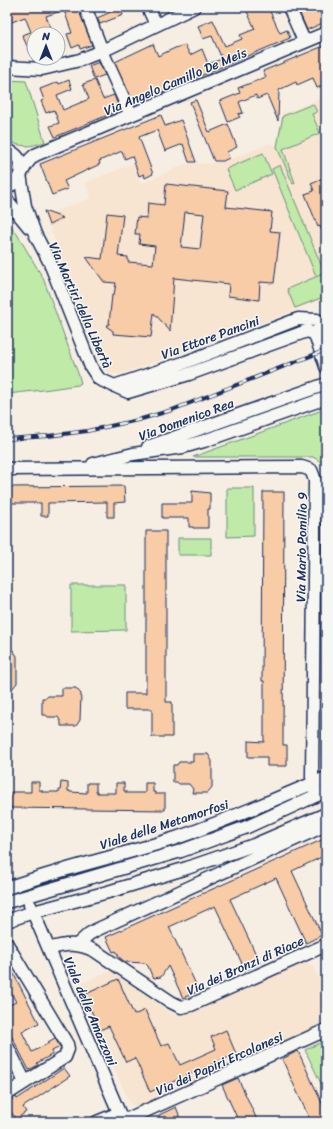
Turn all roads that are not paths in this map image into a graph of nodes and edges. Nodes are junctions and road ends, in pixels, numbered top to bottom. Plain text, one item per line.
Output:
1 (85, 7) edge
2 (148, 7) edge
3 (194, 7) edge
4 (289, 7) edge
5 (156, 25) junction
6 (326, 33) edge
7 (304, 42) junction
8 (102, 50) junction
9 (7, 68) edge
10 (131, 115) junction
11 (9, 150) edge
12 (35, 155) junction
13 (21, 173) junction
14 (7, 187) edge
15 (7, 200) edge
16 (35, 234) junction
17 (326, 342) edge
18 (326, 367) edge
19 (326, 384) edge
20 (110, 385) junction
21 (326, 398) edge
22 (133, 454) junction
23 (60, 468) junction
24 (154, 468) junction
25 (7, 469) edge
26 (326, 778) edge
27 (313, 783) junction
28 (322, 793) edge
29 (326, 814) edge
30 (326, 825) edge
31 (7, 888) edge
32 (25, 896) junction
33 (7, 902) edge
34 (33, 912) junction
35 (7, 921) edge
36 (7, 944) edge
37 (78, 944) junction
38 (326, 945) edge
39 (49, 949) junction
40 (11, 958) edge
41 (326, 1030) edge
42 (7, 1046) edge
43 (25, 1082) junction
44 (7, 1094) edge
45 (122, 1119) edge
46 (97, 1122) edge

1 - 8 street
2 - 5 street
3 - 5 street
4 - 7 street
5 - 8 street
6 - 7 street, Via Angelo Camillo De Meis
7 - 10 street, Via Angelo Camillo De Meis
8 - 9 street
8 - 10 street
10 - 12 street, Via Angelo Camillo De Meis
11 - 12 street, Via Angelo Camillo De Meis
11 - 13 street, Via Angelo Camillo De Meis
12 - 13 street, Via Angelo Camillo De Meis
13 - 14 street, Via Angelo Camillo De Meis
13 - 16 street, Via Martiri della Libertà
15 - 16 street, Via Martiri della Libertà
16 - 20 street, Via Martiri della Libertà
17 - 20 street, Via Ettore Pancini
18 - 20 street, Via Ettore Pancini
19 - 22 street, Via Domenico Rea
21 - 22 street, Via Domenico Rea
22 - 23 street
22 - 24 street
23 - 24 street
23 - 25 street
24 - 27 street, Via Mario Pomilio 9
26 - 27 street, Viale delle Metamorfosi
27 - 28 street
27 - 31 street, Viale delle Metamorfosi
28 - 32 street
29 - 34 street
30 - 37 street
32 - 33 street
32 - 34 street
34 - 35 street
34 - 39 street, Viale delle Amazzoni
36 - 40 street
37 - 38 street, Via dei Bronzi di Riace
37 - 39 street, Via dei Bronzi di Riace
39 - 45 street, Viale delle Amazzoni
40 - 43 street
41 - 45 street, Via dei Papiri Ercolanesi
42 - 43 street
43 - 44 street
45 - 46 street, Via dei Papiri Ercolanesi

